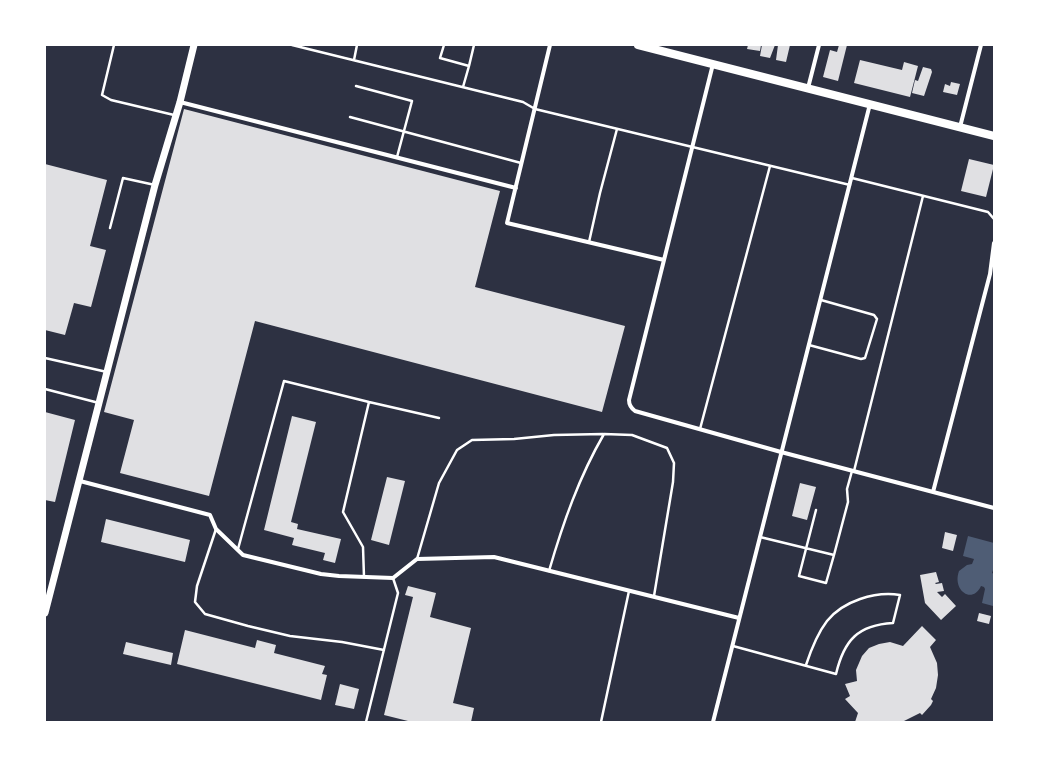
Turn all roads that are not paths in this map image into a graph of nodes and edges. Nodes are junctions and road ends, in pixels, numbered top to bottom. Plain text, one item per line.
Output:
1 (114, 45) edge
2 (194, 45) edge
3 (292, 45) edge
4 (357, 45) edge
5 (444, 45) edge
6 (474, 45) edge
7 (550, 45) edge
8 (638, 45) edge
9 (819, 45) edge
10 (981, 45) edge
11 (354, 60) junction
12 (714, 64) junction
13 (469, 66) junction
14 (356, 86) dead end
15 (463, 86) junction
16 (808, 88) junction
17 (180, 102) junction
18 (870, 104) junction
19 (535, 109) junction
20 (175, 115) junction
21 (350, 117) dead end
22 (960, 127) junction
23 (618, 129) junction
24 (405, 132) junction
25 (994, 136) edge
26 (693, 147) junction
27 (397, 158) junction
28 (522, 163) junction
29 (770, 166) junction
30 (852, 178) junction
31 (155, 185) junction
32 (850, 186) junction
33 (516, 188) junction
34 (924, 196) junction
35 (994, 219) edge
36 (110, 228) dead end
37 (589, 243) junction
38 (994, 243) edge
39 (664, 260) junction
40 (821, 300) junction
41 (809, 345) junction
42 (45, 358) edge
43 (107, 372) junction
44 (45, 389) edge
45 (369, 402) junction
46 (99, 403) junction
47 (439, 418) dead end
48 (700, 429) junction
49 (604, 434) junction
50 (781, 452) junction
51 (853, 471) junction
52 (80, 481) junction
53 (933, 492) junction
54 (994, 508) edge
55 (816, 510) dead end
56 (216, 529) junction
57 (760, 537) junction
58 (806, 548) junction
59 (238, 549) junction
60 (834, 555) junction
61 (417, 559) junction
62 (548, 571) junction
63 (364, 577) junction
64 (393, 578) junction
65 (629, 591) junction
66 (654, 597) junction
67 (45, 613) edge
68 (739, 618) junction
69 (732, 646) junction
70 (384, 650) junction
71 (806, 665) junction
72 (366, 722) edge
73 (601, 722) edge
74 (713, 722) edge

1 - 20 lane
2 - 17 street
3 - 11 lane
4 - 11 lane
5 - 13 lane
6 - 13 lane
7 - 19 street
8 - 12 main road
9 - 16 street
10 - 22 street
11 - 15 lane
12 - 16 main road
12 - 26 street
13 - 15 lane
14 - 24 lane
15 - 19 lane
16 - 18 main road
17 - 20 street
17 - 27 street
18 - 22 main road
18 - 30 street
19 - 23 lane
19 - 28 street
20 - 31 street
21 - 24 lane
22 - 25 main road
23 - 26 lane
23 - 37 lane
24 - 27 lane
24 - 28 lane
26 - 29 lane
26 - 39 street
27 - 33 street
28 - 33 street
29 - 32 lane
29 - 48 lane
30 - 32 street
30 - 34 lane
31 - 36 lane
31 - 43 street
32 - 40 street
33 - 37 street
34 - 35 lane
34 - 51 lane
37 - 39 street
38 - 53 street
39 - 48 street
40 - 41 street
40 - 41 lane
41 - 50 street
42 - 43 lane
43 - 46 street
44 - 46 lane
45 - 47 lane
45 - 59 lane
45 - 63 lane
46 - 52 street
48 - 50 street
49 - 61 lane
49 - 62 lane
49 - 66 lane
50 - 51 street
50 - 57 street
51 - 53 street
51 - 60 lane
52 - 56 street
52 - 67 street
53 - 54 street
55 - 58 lane
56 - 59 street
56 - 70 lane
57 - 58 lane
57 - 68 street
58 - 60 lane
58 - 60 lane
59 - 63 street
61 - 62 street
61 - 64 street
62 - 65 street
63 - 64 street
64 - 70 lane
65 - 66 street
65 - 73 lane
66 - 68 street
68 - 69 street
69 - 71 lane
69 - 74 street
70 - 72 lane
71 - 71 lane

